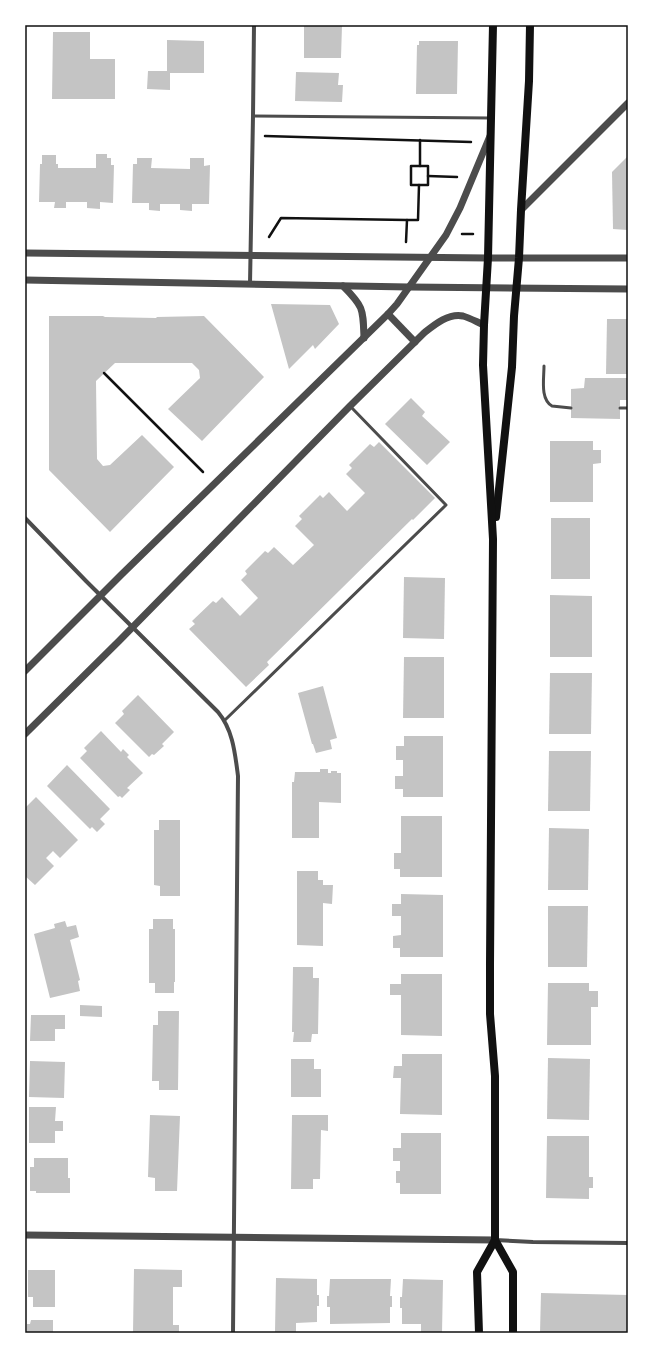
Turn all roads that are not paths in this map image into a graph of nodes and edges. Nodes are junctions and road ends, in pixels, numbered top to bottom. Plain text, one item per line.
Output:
1 (254, 25) edge
2 (493, 25) edge
3 (530, 25) edge
4 (628, 103) edge
5 (253, 116) junction
6 (492, 118) junction
7 (491, 132) junction
8 (521, 210) junction
9 (25, 253) edge
10 (251, 255) junction
11 (430, 257) junction
12 (488, 258) junction
13 (519, 258) junction
14 (628, 258) edge
15 (25, 280) edge
16 (250, 284) junction
17 (343, 286) junction
18 (409, 287) junction
19 (486, 288) junction
20 (516, 288) junction
21 (628, 289) edge
22 (388, 314) junction
23 (484, 325) junction
24 (364, 338) junction
25 (415, 342) junction
26 (544, 366) dead end
27 (350, 406) junction
28 (571, 408) dead end
29 (620, 408) dead end
30 (628, 408) edge
31 (25, 518) edge
32 (493, 539) junction
33 (100, 596) junction
34 (133, 627) junction
35 (25, 671) edge
36 (224, 720) junction
37 (25, 734) edge
38 (25, 1235) edge
39 (234, 1237) junction
40 (495, 1240) junction
41 (628, 1243) edge
42 (233, 1333) edge
43 (479, 1333) edge
44 (512, 1333) edge

1 - 5 street
2 - 6 main road
3 - 8 main road
4 - 8 street
5 - 6 lane
5 - 10 street
6 - 7 main road
7 - 11 street
7 - 12 main road
8 - 13 main road
9 - 10 street
10 - 11 street
10 - 16 street
11 - 12 street
11 - 18 street
12 - 13 street
12 - 19 main road
13 - 14 street
13 - 20 main road
15 - 16 street
16 - 17 street
17 - 18 street
17 - 24 street
18 - 19 street
18 - 22 street
19 - 20 street
19 - 23 main road
20 - 21 street
20 - 32 main road
22 - 24 street
22 - 25 street
23 - 25 street
23 - 32 main road
24 - 33 street
25 - 27 street
26 - 28 lane
27 - 34 street
27 - 36 lane
29 - 30 lane
31 - 33 street
32 - 40 main road
33 - 34 street
33 - 35 street
34 - 36 street
34 - 37 street
36 - 39 street
38 - 39 street
39 - 40 street
39 - 42 street
40 - 41 street
40 - 43 main road
40 - 44 main road

